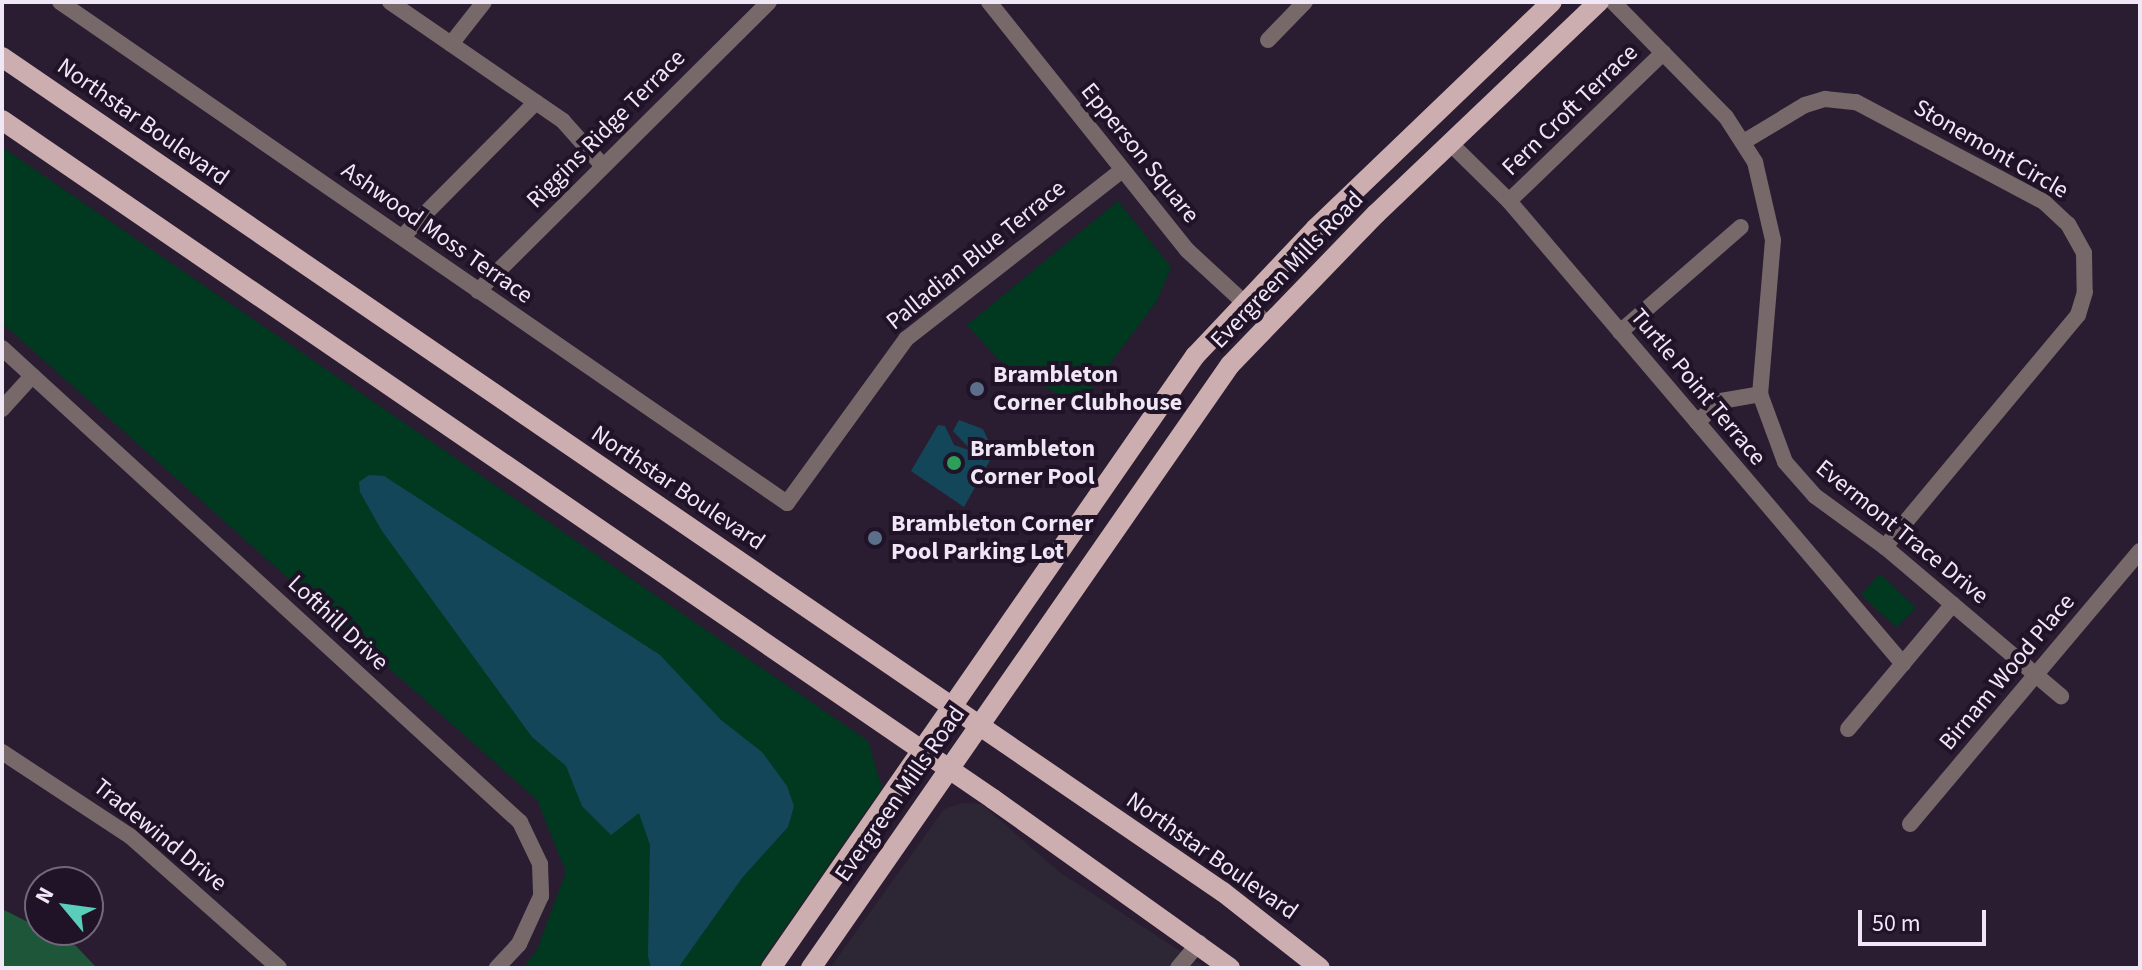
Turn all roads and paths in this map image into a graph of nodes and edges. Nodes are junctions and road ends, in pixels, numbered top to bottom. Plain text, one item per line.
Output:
1 (60, 2) edge
2 (390, 2) edge
3 (484, 2) edge
4 (769, 2) edge
5 (989, 2) edge
6 (1305, 2) edge
7 (1552, 2) edge
8 (1599, 2) edge
9 (1613, 2) edge
10 (1268, 40) dead end
11 (451, 44) junction
12 (1663, 53) junction
13 (2, 57) edge
14 (536, 102) junction
15 (2, 120) edge
16 (1745, 141) junction
17 (1451, 144) junction
18 (602, 165) junction
19 (1121, 171) junction
20 (1509, 201) junction
21 (1741, 227) dead end
22 (402, 237) junction
23 (478, 291) junction
24 (1243, 301) junction
25 (1266, 323) junction
26 (1620, 332) junction
27 (2, 348) edge
28 (32, 376) junction
29 (1760, 394) junction
30 (2, 409) edge
31 (1697, 422) junction
32 (787, 503) joint
33 (1885, 547) junction
34 (2140, 551) edge
35 (1953, 604) junction
36 (1903, 664) junction
37 (2035, 674) junction
38 (2061, 696) dead end
39 (951, 708) junction
40 (980, 726) junction
41 (1848, 729) dead end
42 (922, 751) junction
43 (2, 752) edge
44 (948, 771) junction
45 (1910, 824) dead end
46 (1199, 943) junction
47 (279, 968) edge
48 (497, 968) edge
49 (771, 968) edge
50 (811, 968) edge
51 (1178, 968) edge
52 (1230, 968) edge
53 (1320, 968) edge

1 - 22 street, Ashwood Moss Terrace
2 - 11 street
3 - 11 street
4 - 18 street, Riggins Ridge Terrace
5 - 19 street, Epperson Square
6 - 10 street
7 - 24 main road, Evergreen Mills Road
8 - 17 main road, Evergreen Mills Road
9 - 12 street, Evermont Trace Drive
11 - 14 street
12 - 16 street, Evermont Trace Drive
12 - 20 street, Fern Croft Terrace
13 - 39 main road, Northstar Boulevard
14 - 18 street
14 - 22 street
15 - 42 main road
16 - 29 street, Evermont Trace Drive
16 - 33 street, Stonemont Circle
17 - 20 street, Turtle Point Terrace
17 - 25 main road, Evergreen Mills Road
18 - 23 street, Riggins Ridge Terrace
19 - 24 street, Epperson Square
19 - 32 street, Palladian Blue Terrace
20 - 26 street, Turtle Point Terrace
21 - 26 street
22 - 23 street, Ashwood Moss Terrace
23 - 32 street, Ashwood Moss Terrace
24 - 25 street, Epperson Square
24 - 39 main road, Evergreen Mills Road
25 - 40 main road, Evergreen Mills Road
26 - 31 street, Turtle Point Terrace
27 - 28 street, Lofthill Drive
28 - 30 street
28 - 48 street, Lofthill Drive
29 - 31 street
29 - 33 street, Evermont Trace Drive
31 - 36 street, Turtle Point Terrace
33 - 35 street, Evermont Trace Drive
34 - 37 street, Birnam Wood Place
35 - 36 street
35 - 37 street, Evermont Trace Drive
36 - 41 street
37 - 38 street, Evermont Trace Drive
37 - 45 street, Birnam Wood Place
39 - 40 main road, Northstar Boulevard
39 - 42 main road, Evergreen Mills Road
40 - 44 main road, Evergreen Mills Road
40 - 53 main road, Northstar Boulevard
42 - 44 main road
42 - 49 main road, Evergreen Mills Road
43 - 47 street, Tradewind Drive
44 - 46 main road
44 - 50 main road, Evergreen Mills Road
46 - 51 street
46 - 52 main road

